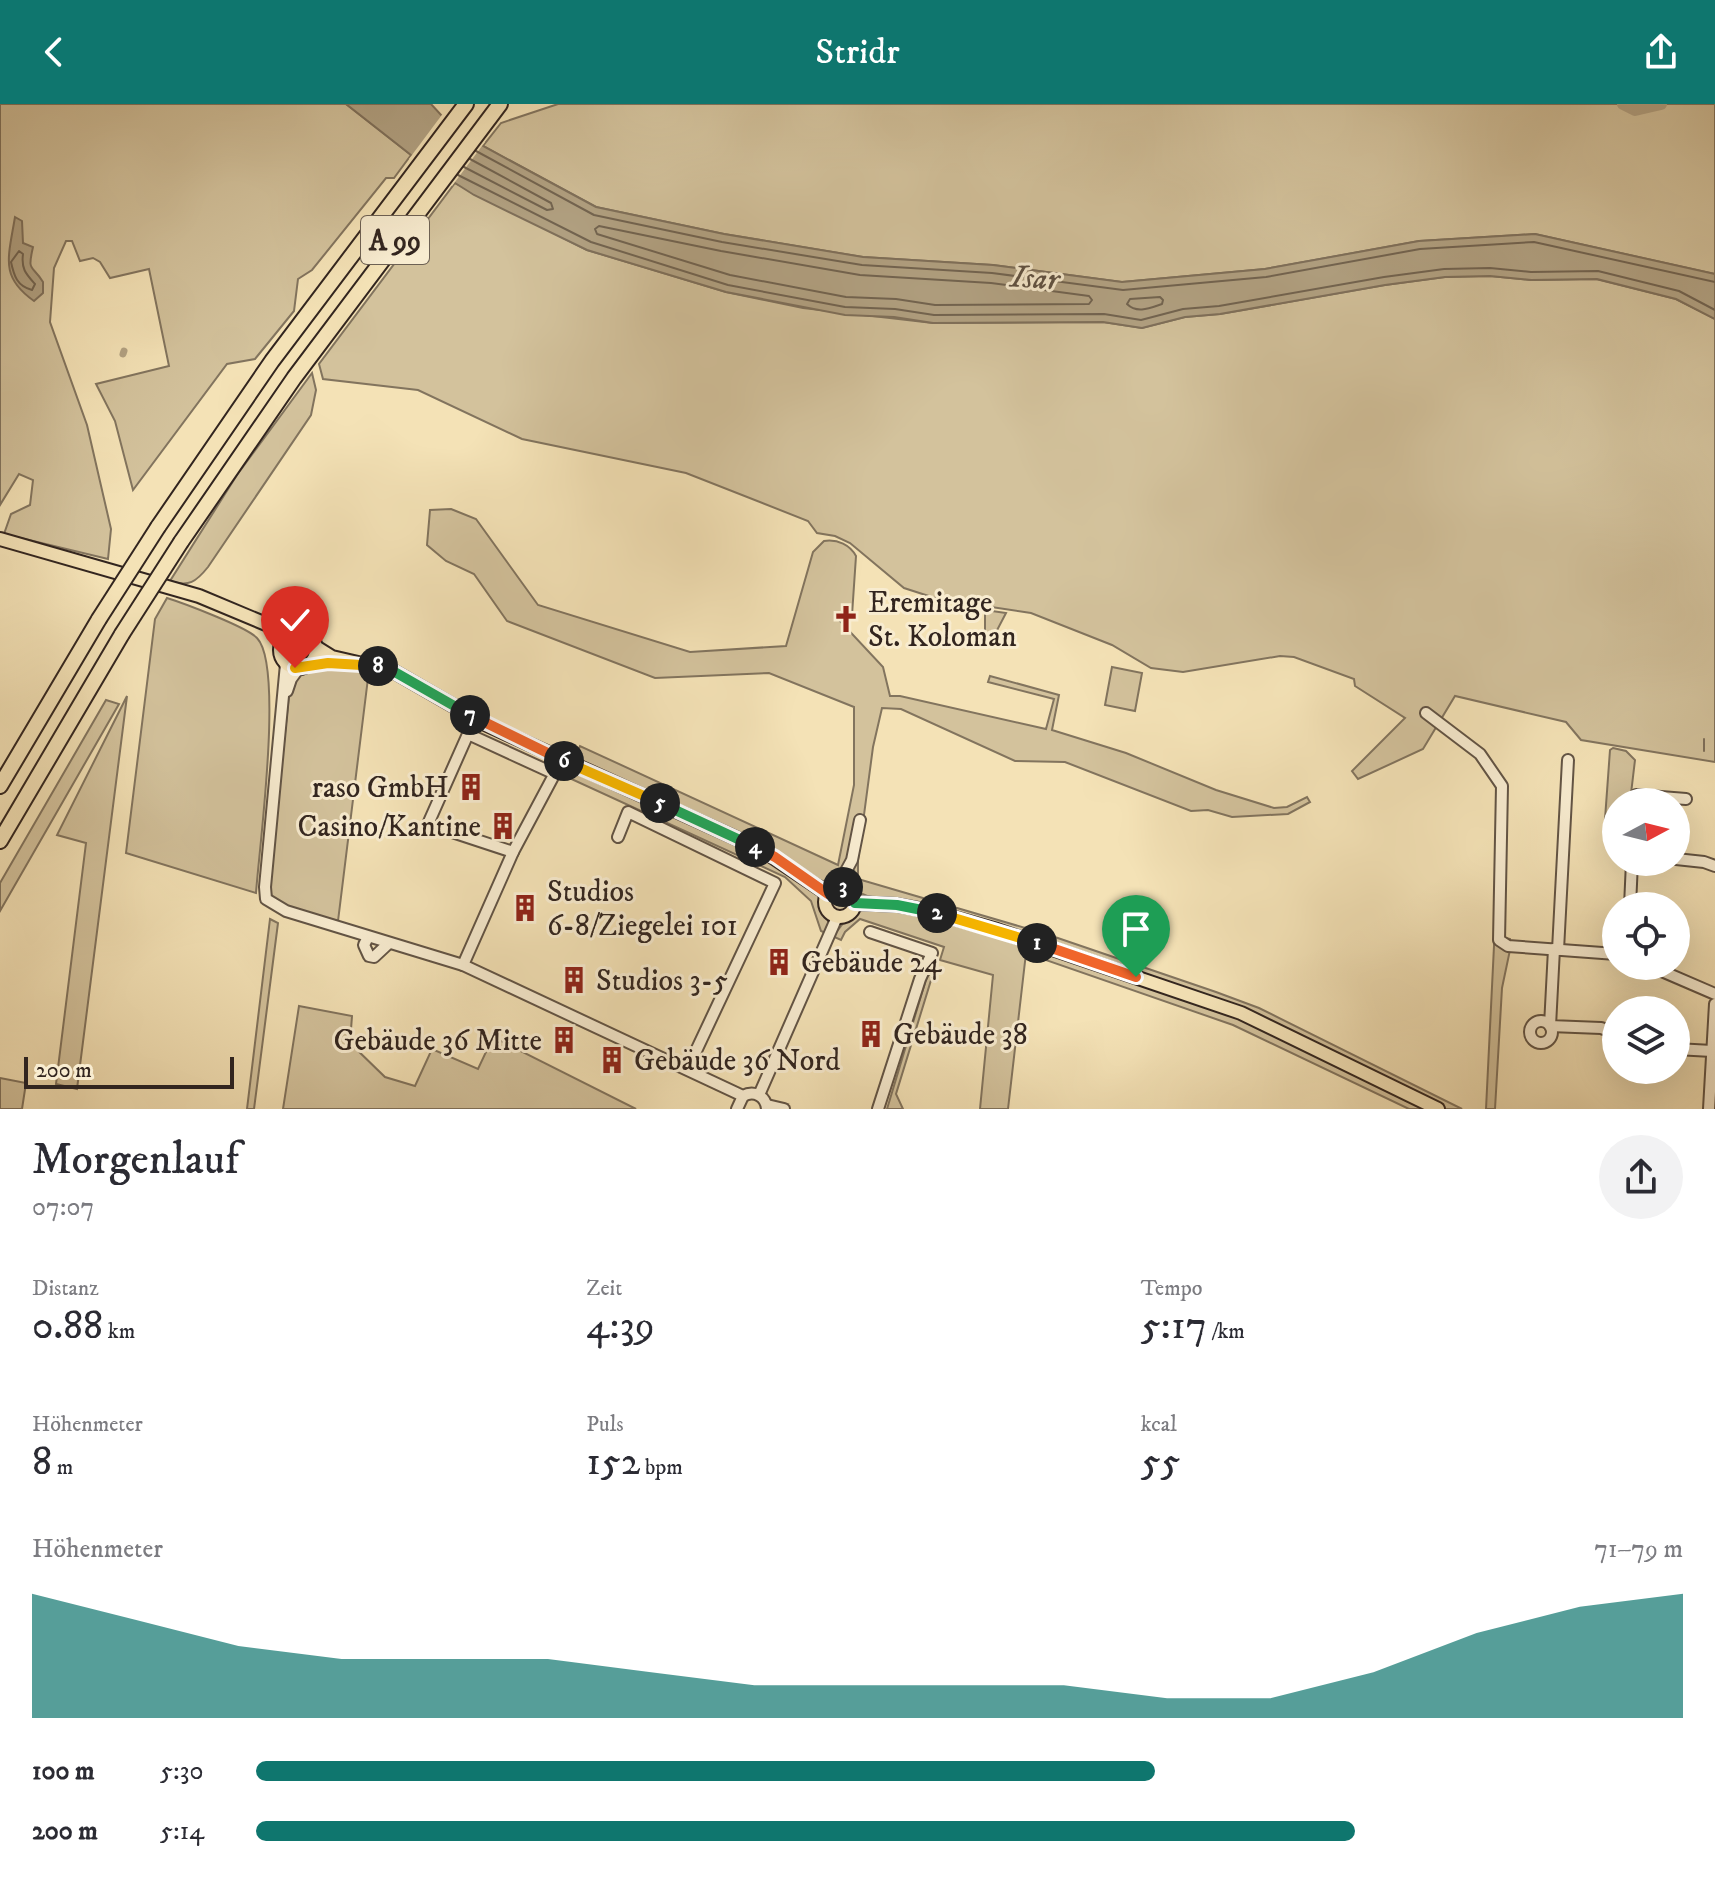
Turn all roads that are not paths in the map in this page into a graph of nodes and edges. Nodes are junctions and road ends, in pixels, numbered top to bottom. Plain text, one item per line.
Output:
1 (466, 104) edge
2 (500, 104) edge
3 (0, 539) edge
4 (259, 622) junction
5 (290, 634) junction
6 (316, 647) junction
7 (280, 649) junction
8 (358, 663) junction
9 (298, 665) junction
10 (1426, 713) dead end
11 (562, 760) junction
12 (1568, 760) dead end
13 (555, 774) junction
14 (0, 786) edge
15 (860, 820) dead end
16 (618, 837) dead end
17 (0, 841) edge
18 (513, 852) junction
19 (1690, 860) edge
20 (1715, 866) edge
21 (843, 887) junction
22 (828, 894) junction
23 (855, 903) junction
24 (837, 917) junction
25 (870, 932) dead end
26 (368, 937) junction
27 (389, 943) junction
28 (1556, 949) junction
29 (1602, 953) edge
30 (463, 965) junction
31 (1682, 980) edge
32 (1715, 994) edge
33 (1715, 1004) edge
34 (1602, 1028) edge
35 (1690, 1050) edge
36 (1712, 1051) junction
37 (688, 1068) junction
38 (759, 1095) junction
39 (743, 1096) junction
40 (767, 1107) edge
41 (737, 1109) edge
42 (784, 1109) edge
43 (878, 1109) edge
44 (1438, 1109) edge
45 (1709, 1109) edge

1 - 14 highway, A 99, bridge
2 - 17 highway, A 99, bridge
3 - 4 main road
4 - 5 main road
4 - 7 main road
5 - 6 main road
5 - 7 main road
6 - 8 main road
6 - 9 main road
7 - 9 main road
8 - 9 main road
8 - 11 main road
9 - 26 street
10 - 28 street
11 - 13 street
11 - 22 main road
12 - 28 street
13 - 18 street
13 - 18 street
15 - 21 street
16 - 37 street
18 - 30 street
19 - 20 street
21 - 22 main road
21 - 23 main road
22 - 24 main road
23 - 24 main road
23 - 44 main road
24 - 38 street
25 - 43 street
26 - 27 street
26 - 27 street
27 - 30 street
28 - 29 street
28 - 34 street
30 - 37 street
31 - 32 street
33 - 36 street
35 - 36 street
36 - 45 street
37 - 39 street
38 - 39 street
38 - 40 street
39 - 41 street
40 - 42 street

